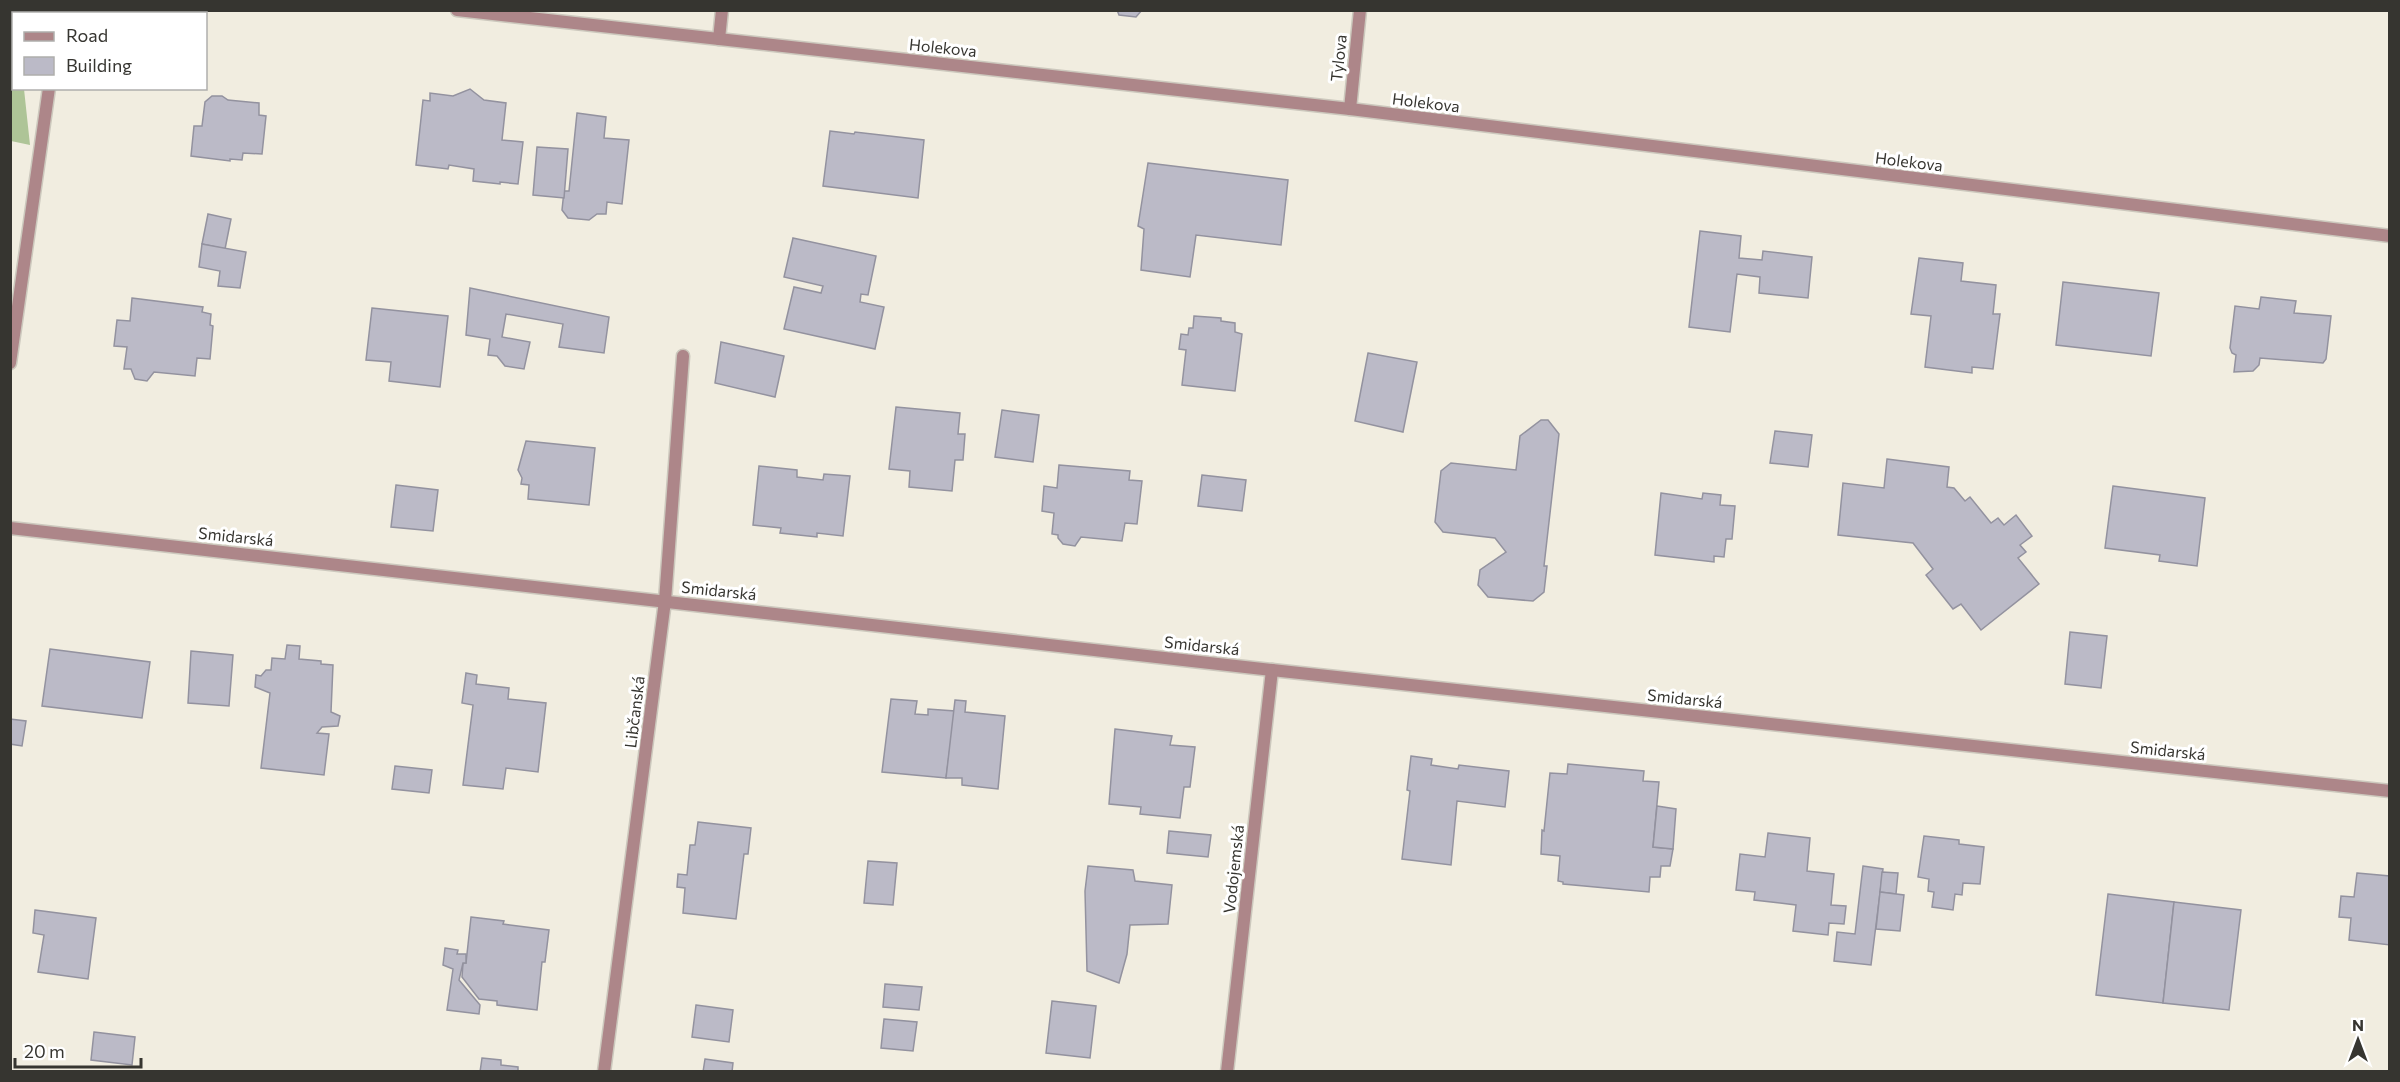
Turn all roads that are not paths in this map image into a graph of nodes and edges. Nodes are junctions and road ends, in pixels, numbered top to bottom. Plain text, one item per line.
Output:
1 (458, 10) edge
2 (722, 10) edge
3 (1360, 10) edge
4 (718, 39) junction
5 (49, 90) edge
6 (1350, 109) junction
7 (2390, 236) edge
8 (683, 356) dead end
9 (10, 363) edge
10 (10, 528) edge
11 (665, 601) junction
12 (1272, 670) junction
13 (2390, 791) edge
14 (604, 1071) edge
15 (1227, 1071) edge

1 - 4 street, Holekova
2 - 4 street
3 - 6 street, Tylova
4 - 6 street, Holekova
5 - 9 street
6 - 7 street, Holekova
8 - 11 street, Libčanská
10 - 11 street, Smidarská
11 - 12 street, Smidarská
11 - 14 street, Libčanská
12 - 13 street, Smidarská
12 - 15 street, Vodojemská

